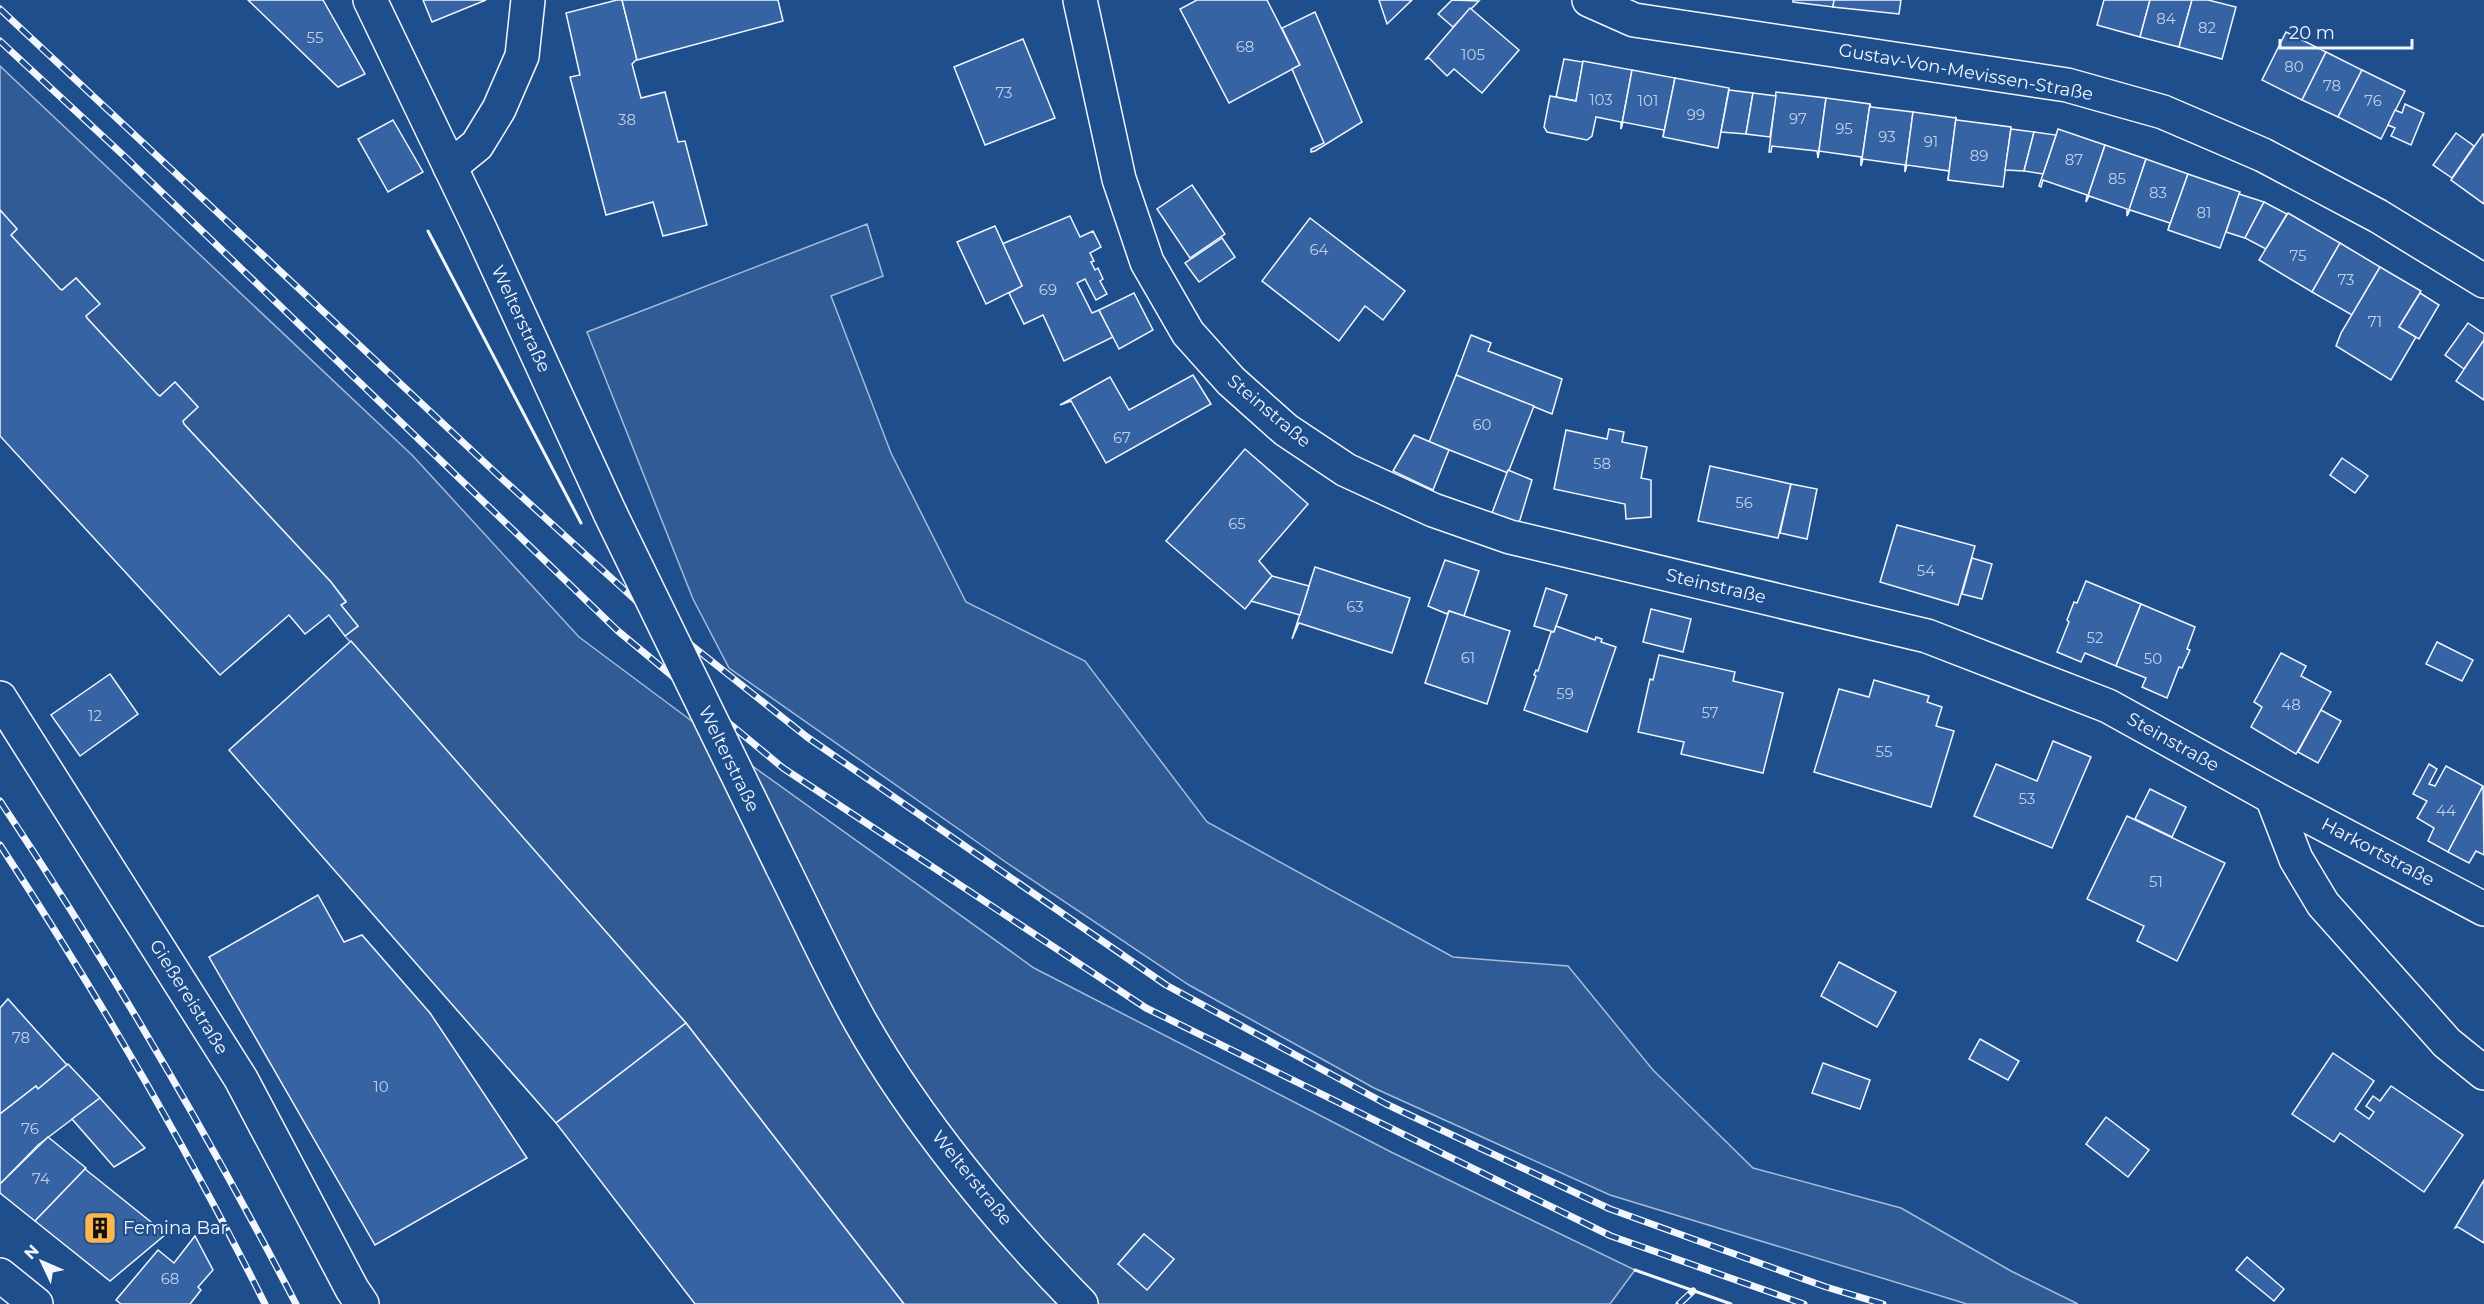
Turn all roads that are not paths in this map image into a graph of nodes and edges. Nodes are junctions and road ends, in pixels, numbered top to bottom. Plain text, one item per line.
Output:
1 (370, 0) edge
2 (528, 0) edge
3 (1080, 0) edge
4 (1589, 0) edge
5 (450, 168) junction
6 (2484, 281) edge
7 (0, 698) edge
8 (2272, 797) junction
9 (2484, 909) edge
10 (2484, 1073) edge
11 (0, 1275) edge
12 (36, 1304) edge
13 (362, 1304) edge
14 (1081, 1304) edge

1 - 5 street, Welterstraße
2 - 5 street
3 - 8 street, Steinstraße
4 - 6 street, Gustav-Von-Mevissen-Straße
5 - 14 street, Welterstraße, bridge
7 - 13 street, Gießereistraße
8 - 9 street, Harkortstraße
8 - 10 street
11 - 12 street

